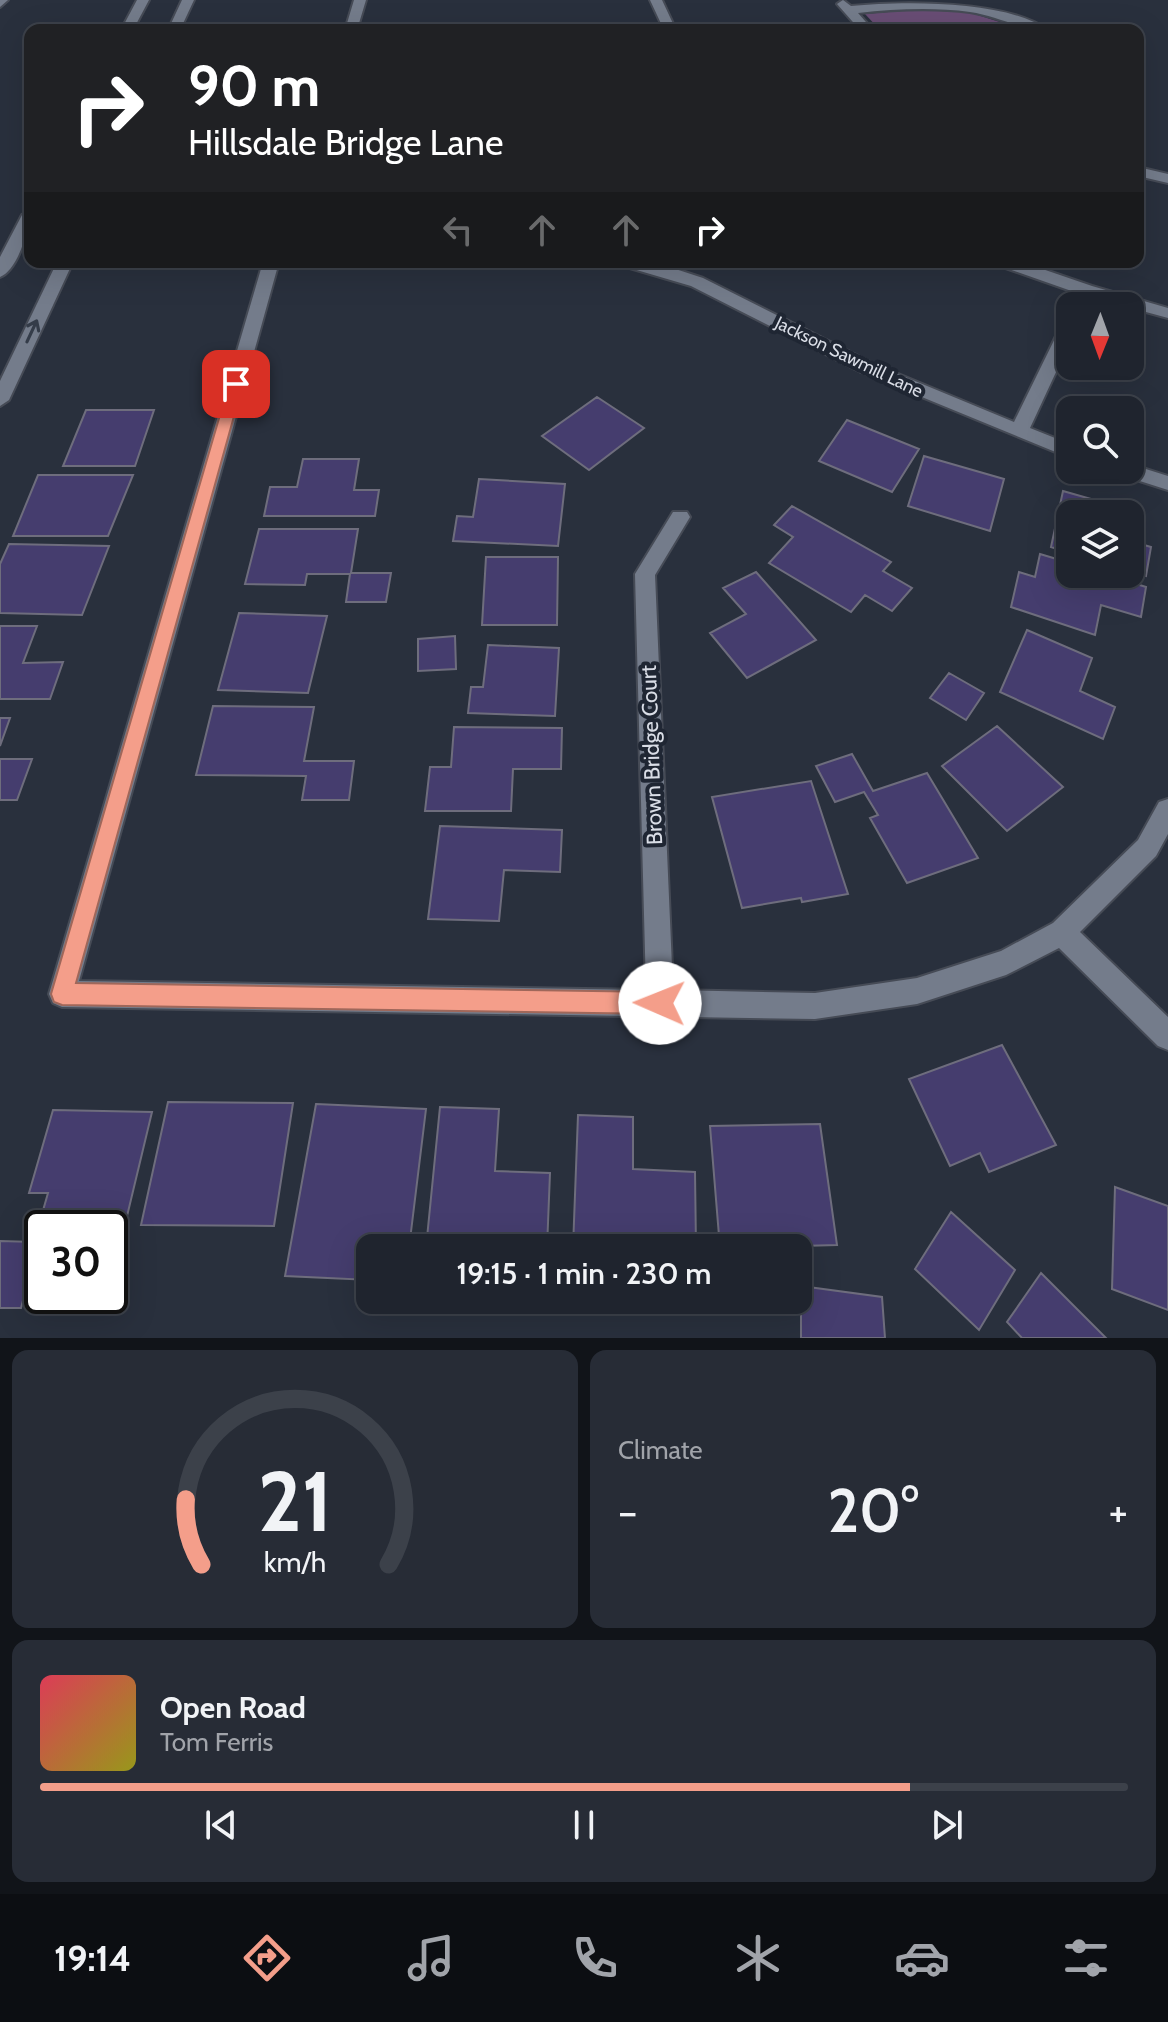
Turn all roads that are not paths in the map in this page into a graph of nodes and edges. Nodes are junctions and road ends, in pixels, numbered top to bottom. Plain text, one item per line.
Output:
1 (143, 0) edge
2 (188, 0) edge
3 (360, 0) edge
4 (656, 0) edge
5 (843, 5) edge
6 (130, 24) edge
7 (177, 24) edge
8 (353, 24) edge
9 (667, 24) edge
10 (861, 24) edge
11 (1026, 24) edge
12 (1144, 173) edge
13 (1168, 179) edge
14 (24, 226) edge
15 (62, 268) edge
16 (269, 268) edge
17 (656, 268) edge
18 (1019, 268) edge
19 (0, 272) edge
20 (1069, 292) edge
21 (1144, 309) edge
22 (1168, 313) edge
23 (1056, 353) edge
24 (0, 400) edge
25 (1019, 431) junction
26 (1056, 446) edge
27 (1144, 475) edge
28 (1168, 483) edge
29 (680, 517) dead end
30 (1168, 810) edge
31 (1062, 932) junction
32 (660, 1003) junction
33 (1168, 1036) edge

1 - 6 street
2 - 7 street
3 - 8 street
4 - 9 street
5 - 10 street
5 - 11 street
12 - 13 street
14 - 19 street
24 -> 15 street
16 - 32 street
17 - 25 street, Jackson Sawmill Lane
18 - 20 street
21 - 22 street
23 - 25 street
25 - 26 street, Jackson Sawmill Lane
27 - 28 street
29 - 32 street, Brown Bridge Court
30 - 31 street
31 - 32 street
31 - 33 street

